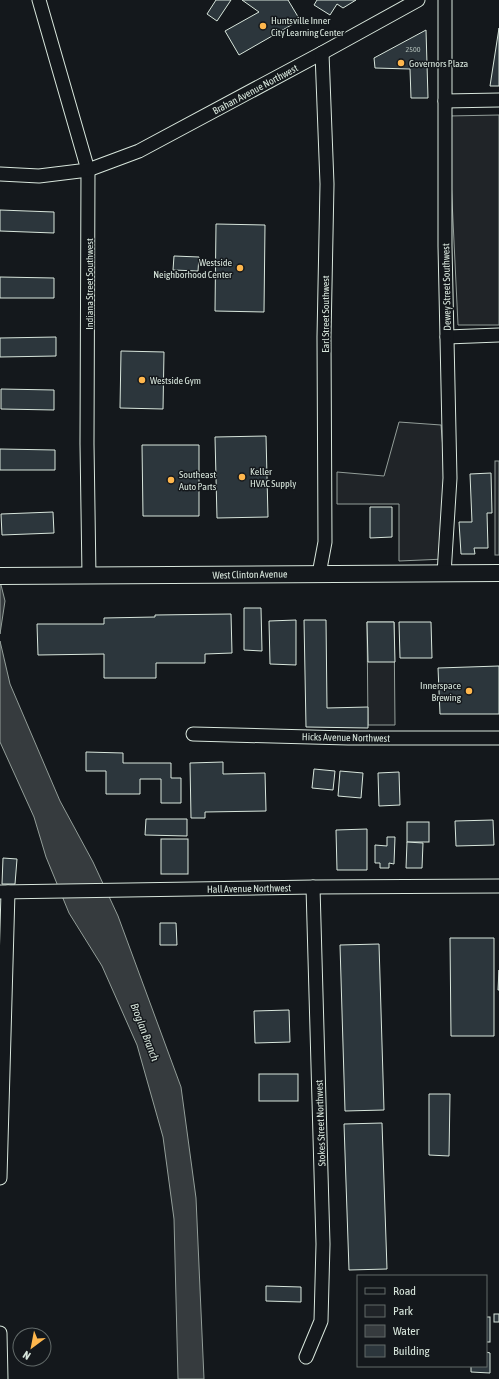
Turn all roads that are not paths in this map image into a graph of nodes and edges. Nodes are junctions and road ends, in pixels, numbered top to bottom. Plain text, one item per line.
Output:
1 (39, 0) edge
2 (418, 0) edge
3 (445, 0) edge
4 (322, 53) junction
5 (499, 100) edge
6 (445, 101) junction
7 (88, 170) junction
8 (0, 174) edge
9 (499, 335) edge
10 (447, 337) junction
11 (318, 574) junction
12 (444, 574) junction
13 (499, 574) edge
14 (2, 576) edge
15 (89, 576) junction
16 (193, 734) dead end
17 (499, 738) edge
18 (499, 886) edge
19 (313, 887) junction
20 (4, 892) edge
21 (0, 1178) edge
22 (0, 1333) edge
23 (306, 1357) dead end
24 (1, 1379) edge

1 - 7 street, Indiana Street Southwest
2 - 4 street, Brahan Avenue Northwest
3 - 6 street, Dewey Street Southwest
4 - 7 street, Brahan Avenue Northwest
4 - 11 street, Earl Street Southwest
5 - 6 street
6 - 10 street, Dewey Street Southwest
7 - 8 street, Brahan Avenue Northwest
7 - 15 street, Indiana Street Southwest
9 - 10 street
10 - 12 street, Dewey Street Southwest
11 - 12 street, West Clinton Avenue
11 - 15 street, West Clinton Avenue
12 - 13 street, West Clinton Avenue
14 - 15 street, West Clinton Avenue
16 - 17 street, Hicks Avenue Northwest
18 - 19 street, Hall Avenue Northwest
19 - 20 street, Hall Avenue Northwest
19 - 23 street, Stokes Street Northwest
20 - 21 street
22 - 24 street

